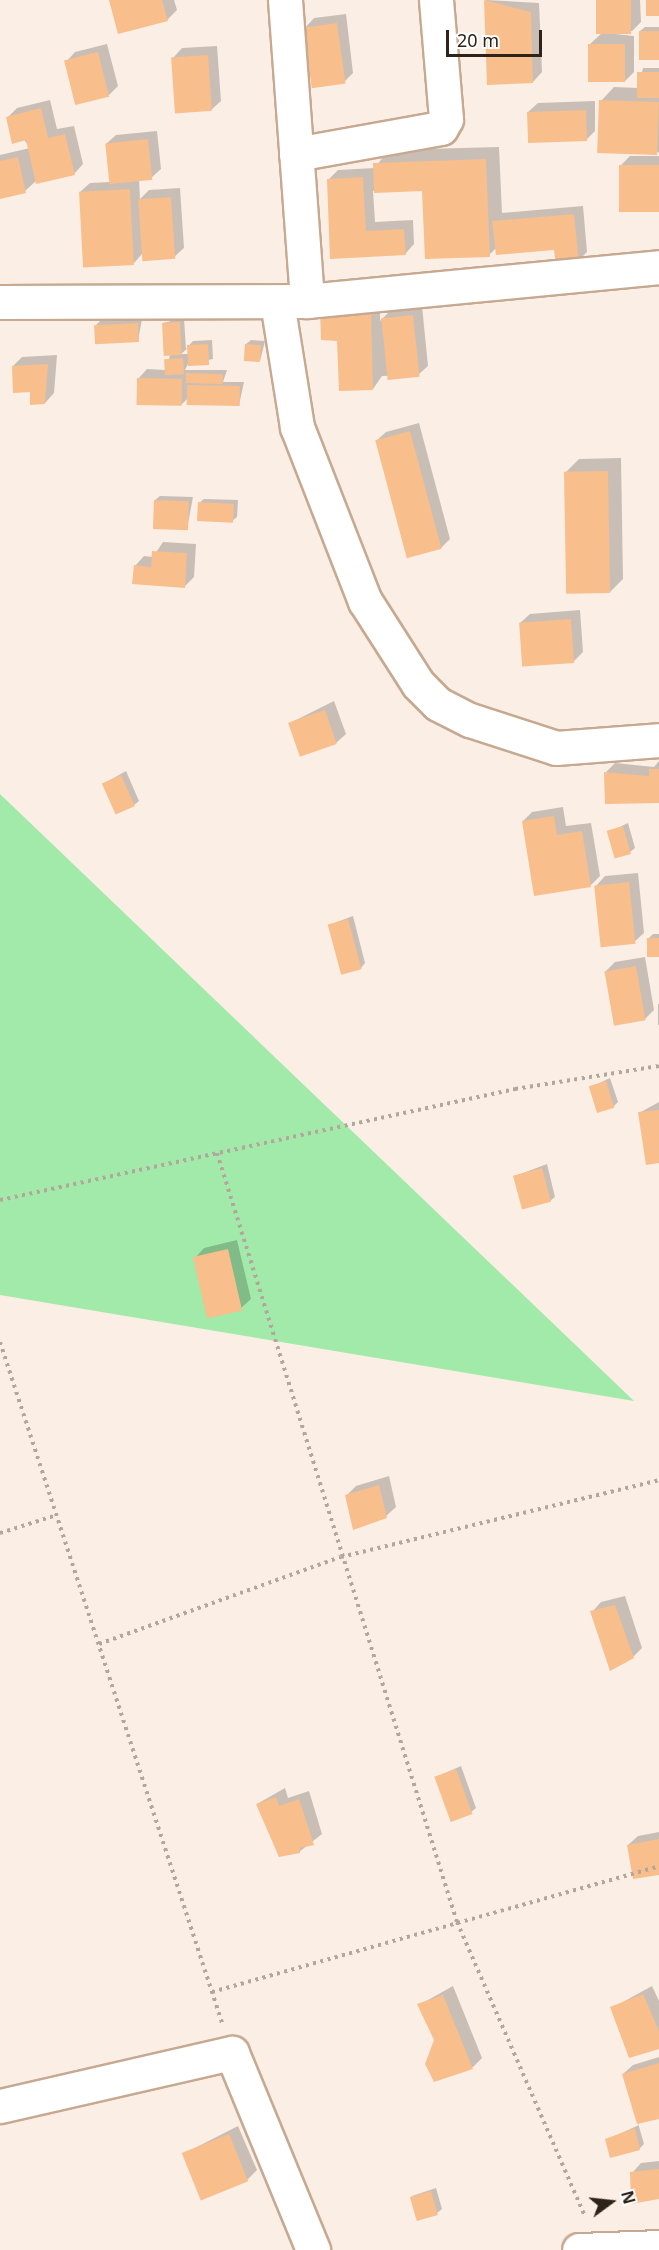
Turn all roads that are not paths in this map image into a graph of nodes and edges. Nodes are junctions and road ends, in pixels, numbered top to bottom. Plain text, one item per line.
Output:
1 (285, 0) edge
2 (436, 0) edge
3 (296, 154) junction
4 (659, 267) edge
5 (292, 301) junction
6 (0, 302) edge
7 (659, 740) edge
8 (0, 2106) edge
9 (659, 2247) edge
10 (589, 2249) edge
11 (313, 2250) edge

1 - 3 street
2 - 3 street
3 - 5 street
4 - 5 street
5 - 6 street
5 - 7 street
8 - 11 street
9 - 10 street

